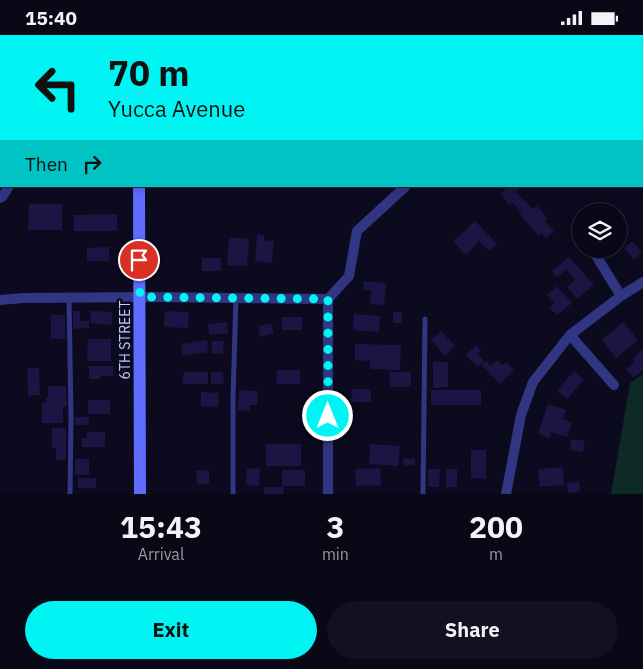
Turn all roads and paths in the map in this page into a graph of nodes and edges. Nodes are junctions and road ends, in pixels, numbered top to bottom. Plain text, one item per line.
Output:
1 (8, 187) edge
2 (139, 187) edge
3 (405, 187) edge
4 (0, 198) edge
5 (598, 258) edge
6 (643, 282) edge
7 (621, 296) junction
8 (140, 297) junction
9 (236, 297) junction
10 (69, 298) junction
11 (328, 299) junction
12 (0, 300) edge
13 (425, 319) dead end
14 (570, 335) junction
15 (614, 385) dead end
16 (70, 494) edge
17 (140, 494) edge
18 (233, 494) edge
19 (328, 494) edge
20 (423, 494) edge
21 (506, 494) edge

1 - 4 street
2 - 8 street, 6TH STREET
3 - 11 street
5 - 7 street
6 - 7 street
7 - 14 street
8 - 9 street
8 - 10 street
8 - 17 street, 6TH STREET
9 - 11 street
9 - 18 lane
10 - 12 street
10 - 16 lane
11 - 19 street
13 - 20 lane
14 - 15 street
14 - 21 street

